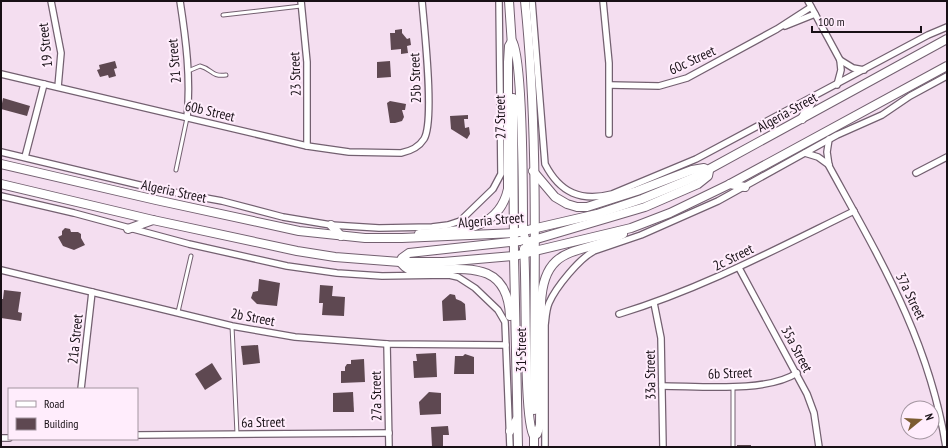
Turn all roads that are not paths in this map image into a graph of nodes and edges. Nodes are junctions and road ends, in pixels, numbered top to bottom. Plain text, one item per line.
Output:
1 (51, 1) edge
2 (180, 1) edge
3 (422, 1) edge
4 (499, 1) edge
5 (509, 1) edge
6 (525, 1) edge
7 (532, 1) edge
8 (603, 1) edge
9 (808, 1) edge
10 (301, 3) edge
11 (811, 7) junction
12 (815, 14) junction
13 (223, 15) dead end
14 (947, 27) edge
15 (777, 29) junction
16 (947, 39) edge
17 (512, 41) junction
18 (536, 51) junction
19 (840, 60) junction
20 (530, 63) junction
21 (947, 66) edge
22 (864, 70) junction
23 (188, 71) junction
24 (1, 74) edge
25 (226, 75) dead end
26 (947, 76) edge
27 (44, 84) junction
28 (610, 85) junction
29 (837, 85) junction
30 (58, 87) junction
31 (814, 97) junction
32 (187, 118) junction
33 (802, 119) junction
34 (610, 134) dead end
35 (829, 139) junction
36 (307, 146) junction
37 (414, 149) joint
38 (1, 152) edge
39 (805, 153) junction
40 (25, 157) junction
41 (947, 157) edge
42 (1, 164) edge
43 (829, 166) junction
44 (176, 170) dead end
45 (533, 171) junction
46 (709, 171) junction
47 (916, 173) dead end
48 (1, 184) edge
49 (730, 184) junction
50 (745, 187) junction
51 (1, 196) edge
52 (854, 211) junction
53 (153, 220) junction
54 (331, 225) junction
55 (631, 228) junction
56 (128, 229) junction
57 (534, 229) junction
58 (341, 236) junction
59 (402, 238) junction
60 (523, 239) junction
61 (534, 252) junction
62 (524, 254) junction
63 (191, 256) dead end
64 (514, 256) junction
65 (400, 262) junction
66 (739, 268) junction
67 (1, 270) edge
68 (92, 292) junction
69 (654, 303) junction
70 (177, 313) junction
71 (619, 314) dead end
72 (232, 326) junction
73 (387, 344) junction
74 (506, 345) junction
75 (517, 373) junction
76 (797, 373) junction
77 (662, 386) junction
78 (733, 386) junction
79 (81, 388) edge
80 (517, 418) junction
81 (510, 430) junction
82 (389, 432) junction
83 (237, 434) junction
84 (138, 435) edge
85 (534, 436) junction
86 (389, 447) edge
87 (510, 447) edge
88 (518, 447) edge
89 (534, 447) edge
90 (545, 447) edge
91 (663, 447) edge
92 (733, 447) edge
93 (819, 447) edge
94 (946, 447) edge

1 - 30 street, 19 Street
2 - 23 street, 21 Street
3 - 37 street, 25b Street
4 - 54 street
5 - 17 main road, 27 Street
6 - 20 main road
7 - 18 street
8 - 28 street
9 - 11 street
10 - 13 lane
10 - 36 street, 23 Street
11 - 12 street
11 - 15 street, 60c Street
12 - 15 street, 60c Street
12 - 19 street
14 - 22 street
15 - 28 street, 60c Street
16 - 33 main road, Algeria Street
17 - 59 main road
17 - 60 main road, 27 Street
18 - 20 main road
18 - 31 street
19 - 22 street
19 - 29 street
20 - 45 main road
21 - 49 main road
22 - 29 street
23 - 25 lane
23 - 32 street, 21 Street
24 - 27 street, 60b Street
26 - 35 street
27 - 30 street, 60b Street
27 - 40 street
28 - 34 street
29 - 31 street
30 - 32 street, 60b Street
31 - 33 main road
32 - 36 street, 60b Street
32 - 44 lane
33 - 46 main road, Algeria Street
35 - 39 street
35 - 43 street, 37a Street
36 - 37 street, 60b Street
38 - 40 street
39 - 43 street, 37a Street
39 - 50 street
40 - 54 street
41 - 47 street
42 - 58 main road, Algeria Street
43 - 52 street, 37a Street
45 - 46 main road
45 - 57 main road
46 - 57 main road, Algeria Street
46 - 60 main road
48 - 53 main road
49 - 50 main road
49 - 55 main road
50 - 90 street
51 - 56 street
52 - 66 street, 2c Street
52 - 94 street, 37a Street
53 - 56 main road
53 - 65 main road
54 - 58 main road
55 - 61 main road
55 - 85 main road
56 - 74 street
57 - 60 main road
58 - 59 main road, Algeria Street
59 - 60 main road, Algeria Street
60 - 61 main road
60 - 62 main road, 27 Street
60 - 64 main road
60 - 65 main road
61 - 62 main road
61 - 85 main road, 31 Street
62 - 64 main road
62 - 85 main road, 27 Street
63 - 70 lane
64 - 65 main road
64 - 75 main road, 31 Street
65 - 75 main road
66 - 69 street, 2c Street
66 - 76 street, 35a Street
67 - 68 street, 2b Street
68 - 70 street, 2b Street
68 - 79 street, 21a Street
69 - 71 street, 2c Street
69 - 77 street, 33a Street
70 - 72 street, 2b Street
72 - 73 street, 2b Street
72 - 83 lane
73 - 74 street, 2b Street
73 - 82 street, 27a Street
74 - 81 street
75 - 80 main road, 31 Street
76 - 78 street, 6b Street
76 - 93 street, 35a Street
77 - 78 street, 6b Street
77 - 91 street, 33a Street
78 - 92 lane
80 - 81 main road
80 - 88 main road, 31 Street
81 - 87 street
82 - 83 street, 6a Street
82 - 86 street, 27a Street
83 - 84 street, 6a Street
85 - 89 main road, 31 Street

